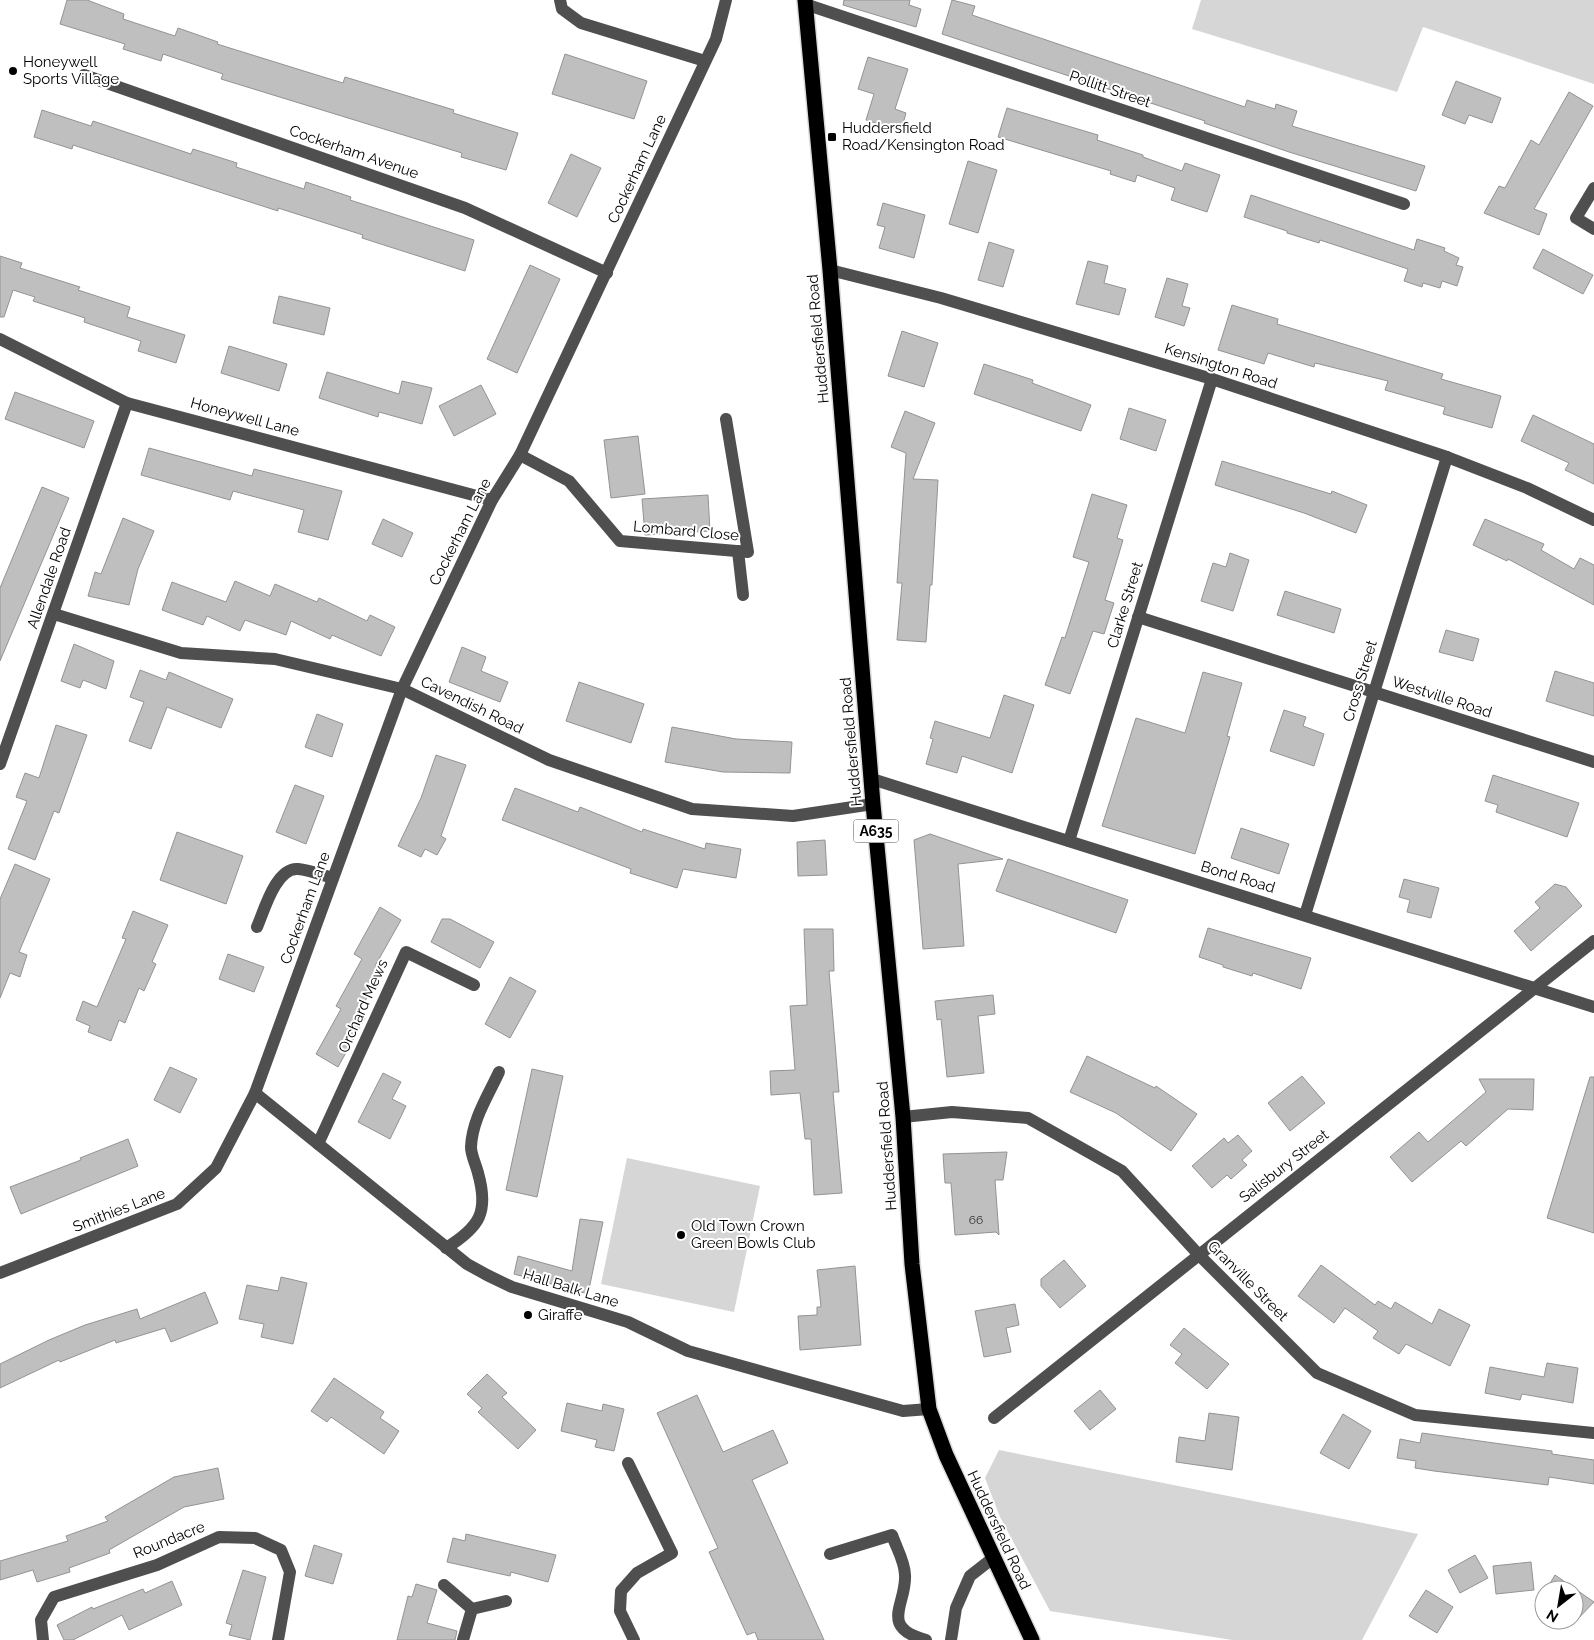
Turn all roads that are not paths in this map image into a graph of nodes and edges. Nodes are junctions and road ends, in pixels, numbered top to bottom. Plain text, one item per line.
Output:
1 (560, 0) edge
2 (726, 0) edge
3 (805, 2) edge
4 (705, 61) junction
5 (84, 75) dead end
6 (1594, 188) edge
7 (1404, 204) dead end
8 (1594, 229) edge
9 (830, 270) junction
10 (608, 273) junction
11 (0, 339) edge
12 (1212, 379) junction
13 (127, 403) junction
14 (726, 419) dead end
15 (520, 455) junction
16 (1447, 457) junction
17 (492, 500) junction
18 (1594, 520) edge
19 (738, 551) junction
20 (742, 595) dead end
21 (54, 614) junction
22 (1138, 617) junction
23 (402, 689) junction
24 (1374, 692) junction
25 (1594, 762) edge
26 (0, 764) edge
27 (872, 779) junction
28 (874, 804) junction
29 (1069, 841) junction
30 (333, 878) junction
31 (1305, 915) junction
32 (257, 927) dead end
33 (1594, 940) edge
34 (474, 985) dead end
35 (1534, 988) junction
36 (1594, 1007) edge
37 (499, 1072) dead end
38 (255, 1093) junction
39 (903, 1117) junction
40 (318, 1144) junction
41 (446, 1248) junction
42 (1199, 1255) junction
43 (0, 1273) edge
44 (929, 1409) junction
45 (994, 1418) dead end
46 (1594, 1434) edge
47 (628, 1463) dead end
48 (830, 1554) dead end
49 (993, 1558) junction
50 (444, 1585) dead end
51 (506, 1601) dead end
52 (472, 1609) junction
53 (43, 1640) edge
54 (278, 1640) edge
55 (464, 1640) edge
56 (634, 1640) edge
57 (926, 1640) edge
58 (951, 1640) edge
59 (1032, 1640) edge

1 - 4 street
2 - 4 street, Cockerham Lane
3 - 7 street, Pollitt Street
3 - 9 highway, Huddersfield Road / A635
4 - 10 street, Cockerham Lane
5 - 10 street, Cockerham Avenue
6 - 8 street
9 - 12 street, Kensington Road
9 - 27 highway, Huddersfield Road / A635
10 - 15 street, Cockerham Lane
11 - 13 street, Honeywell Lane
12 - 16 street, Kensington Road
12 - 22 street, Clarke Street
13 - 17 street, Honeywell Lane
13 - 21 street, Allendale Road
14 - 19 street, Lombard Close
15 - 17 street, Cockerham Lane
15 - 19 street, Lombard Close
16 - 18 street, Kensington Road
16 - 24 street, Cross Street
17 - 23 street, Cockerham Lane
19 - 20 street
21 - 23 street, Cavendish Road
21 - 26 street, Allendale Road
22 - 24 street, Westville Road
22 - 29 street, Clarke Street
23 - 28 street, Cavendish Road
23 - 30 street, Cockerham Lane
24 - 25 street, Westville Road
24 - 31 street, Cross Street
27 - 28 highway, Huddersfield Road / A635
27 - 29 street, Bond Road
28 - 39 highway, Huddersfield Road / A635
29 - 31 street, Bond Road
30 - 32 street
30 - 38 street, Cockerham Lane
31 - 35 street, Bond Road
33 - 35 street, Salisbury Street
34 - 40 street, Orchard Mews
35 - 36 street, Bond Road
35 - 42 street, Salisbury Street
37 - 41 street
38 - 40 street, Hall Balk Lane
38 - 43 street, Smithies Lane
39 - 42 street, Granville Street
39 - 44 highway, Huddersfield Road / A635
40 - 41 street, Hall Balk Lane
41 - 44 street, Hall Balk Lane
42 - 45 street, Salisbury Street
42 - 46 street, Granville Street
44 - 49 highway, Huddersfield Road / A635
47 - 56 street
48 - 57 street
49 - 58 street
49 - 59 highway, Huddersfield Road / A635
50 - 52 street
51 - 52 street
52 - 55 street
53 - 54 street, Roundacre

